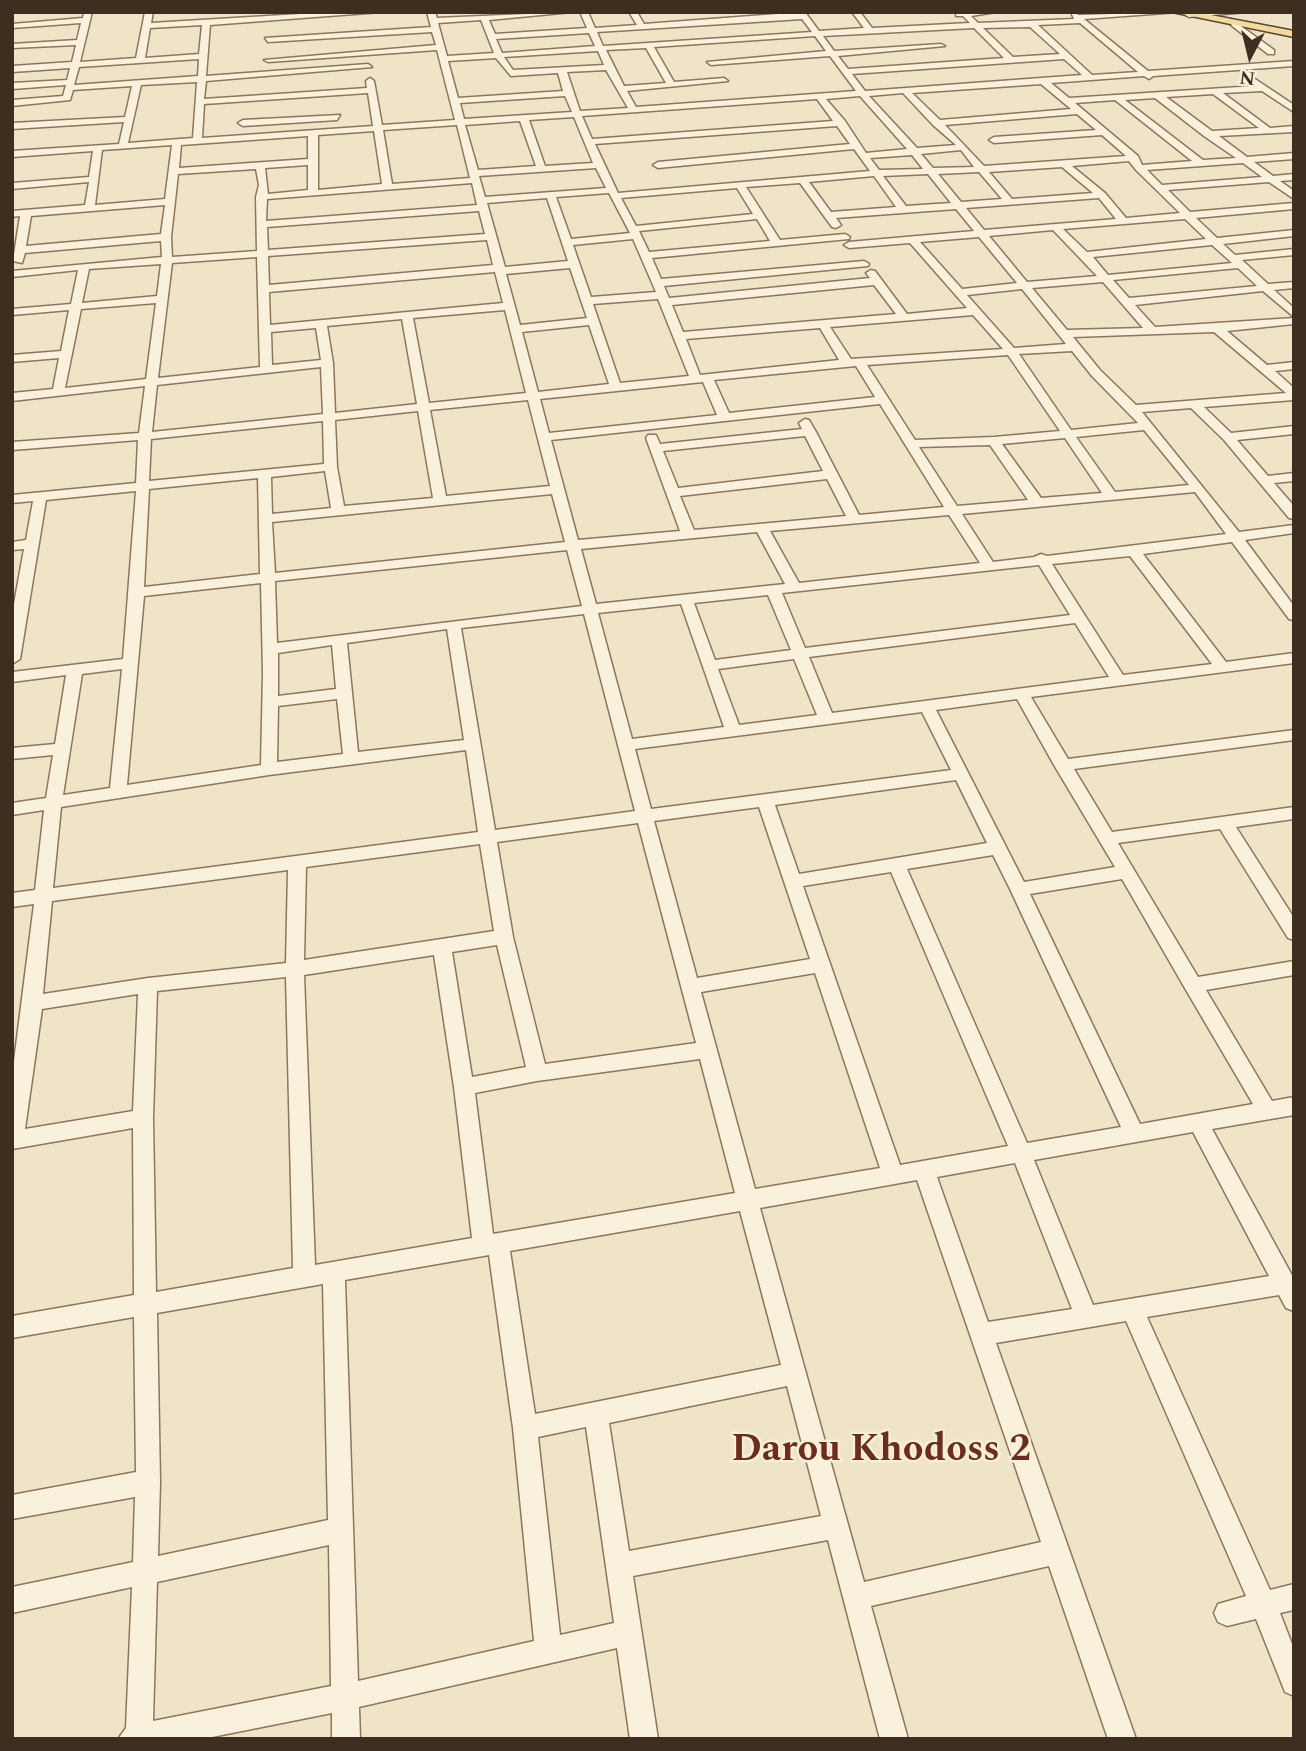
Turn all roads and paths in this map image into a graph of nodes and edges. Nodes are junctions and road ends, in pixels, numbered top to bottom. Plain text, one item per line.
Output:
1 (149, 12) edge
2 (377, 12) edge
3 (568, 12) edge
4 (584, 12) edge
5 (633, 12) edge
6 (856, 12) edge
7 (992, 12) edge
8 (1243, 12) edge
9 (40, 13) edge
10 (341, 13) edge
11 (961, 13) edge
12 (1181, 13) edge
13 (1205, 13) edge
14 (502, 14) edge
15 (803, 14) edge
16 (1124, 14) edge
17 (283, 15) edge
18 (87, 16) edge
19 (746, 16) edge
20 (1076, 17) edge
21 (484, 18) junction
22 (267, 19) junction
23 (916, 20) dead end
24 (434, 21) edge
25 (206, 22) junction
26 (37, 23) junction
27 (1234, 23) junction
28 (686, 24) junction
29 (1033, 25) junction
30 (12, 26) edge
31 (146, 26) junction
32 (642, 27) junction
33 (923, 27) junction
34 (946, 27) junction
35 (979, 27) junction
36 (870, 30) junction
37 (593, 31) junction
38 (817, 33) junction
39 (1294, 34) edge
40 (492, 37) junction
41 (761, 37) junction
42 (268, 40) junction
43 (696, 41) junction
44 (80, 42) junction
45 (649, 45) junction
46 (12, 46) edge
47 (941, 47) junction
48 (600, 48) junction
49 (1271, 52) dead end
50 (366, 53) junction
51 (442, 53) junction
52 (832, 53) junction
53 (499, 55) junction
54 (205, 56) junction
55 (1067, 56) junction
56 (140, 60) junction
57 (268, 60) junction
58 (1011, 60) junction
59 (710, 62) junction
60 (959, 63) junction
61 (1294, 63) edge
62 (74, 65) junction
63 (1237, 66) junction
64 (368, 67) junction
65 (609, 67) junction
66 (12, 69) edge
67 (562, 70) junction
68 (847, 72) junction
69 (1146, 73) junction
70 (268, 74) junction
71 (1089, 77) junction
72 (202, 78) junction
73 (1041, 79) junction
74 (724, 81) junction
75 (137, 83) junction
76 (693, 84) junction
77 (69, 85) junction
78 (671, 85) junction
79 (971, 85) junction
80 (12, 86) edge
81 (1262, 88) junction
82 (622, 89) junction
83 (903, 89) junction
84 (372, 90) junction
85 (861, 92) junction
86 (1216, 92) junction
87 (568, 93) junction
88 (1160, 93) junction
89 (819, 96) junction
90 (1116, 97) junction
91 (455, 100) junction
92 (1068, 101) junction
93 (201, 102) junction
94 (736, 102) junction
95 (12, 103) edge
96 (703, 104) junction
97 (633, 109) junction
98 (1294, 109) edge
99 (1079, 111) junction
100 (578, 113) junction
101 (709, 113) dead end
102 (337, 117) dead end
103 (523, 117) junction
104 (129, 119) junction
105 (298, 119) junction
106 (975, 120) junction
107 (460, 121) junction
108 (243, 122) dead end
109 (715, 122) dead end
110 (842, 123) junction
111 (936, 123) junction
112 (12, 126) edge
113 (380, 127) junction
114 (1294, 129) edge
115 (313, 132) junction
116 (721, 132) junction
117 (1104, 132) junction
118 (1270, 132) junction
119 (298, 133) junction
120 (1207, 134) junction
121 (197, 140) junction
122 (994, 140) junction
123 (177, 142) junction
124 (591, 142) junction
125 (123, 146) junction
126 (859, 146) junction
127 (963, 147) junction
128 (98, 148) junction
129 (1002, 149) dead end
130 (913, 150) junction
131 (816, 151) junction
132 (12, 154) edge
133 (866, 156) junction
134 (1294, 156) edge
135 (1010, 159) dead end
136 (1246, 160) junction
137 (313, 162) junction
138 (1199, 162) junction
139 (1137, 163) junction
140 (658, 164) junction
141 (1065, 164) junction
142 (599, 165) junction
143 (260, 166) junction
144 (1017, 168) junction
145 (542, 169) junction
146 (984, 169) junction
147 (928, 170) junction
148 (173, 171) junction
149 (878, 173) junction
150 (475, 177) junction
151 (1294, 177) edge
152 (1273, 179) junction
153 (95, 180) junction
154 (803, 180) junction
155 (740, 185) junction
156 (12, 186) edge
157 (388, 188) junction
158 (1161, 188) junction
159 (613, 193) junction
160 (313, 194) junction
161 (551, 195) junction
162 (1102, 195) junction
163 (1294, 196) edge
164 (261, 197) junction
165 (171, 202) junction
166 (1010, 203) junction
167 (483, 204) junction
168 (957, 204) junction
169 (1294, 206) edge
170 (90, 208) junction
171 (902, 209) junction
172 (26, 213) junction
173 (12, 214) edge
174 (829, 215) junction
175 (760, 216) junction
176 (1190, 216) junction
177 (1123, 222) junction
178 (262, 224) junction
179 (1054, 226) junction
180 (634, 233) junction
181 (1294, 233) edge
182 (980, 234) junction
183 (166, 237) junction
184 (491, 237) junction
185 (913, 240) junction
186 (1213, 240) junction
187 (569, 242) junction
188 (847, 242) junction
189 (777, 243) junction
190 (21, 250) junction
191 (1294, 252) edge
192 (264, 253) junction
193 (646, 255) junction
194 (1085, 255) junction
195 (167, 261) junction
196 (1237, 262) junction
197 (575, 264) junction
198 (864, 264) junction
199 (84, 267) junction
200 (500, 270) junction
201 (788, 271) junction
202 (14, 274) edge
203 (1104, 277) junction
204 (877, 281) junction
205 (1025, 285) junction
206 (1294, 285) edge
207 (1268, 288) junction
208 (264, 289) junction
209 (799, 289) junction
210 (960, 292) junction
211 (662, 293) junction
212 (163, 299) junction
213 (588, 301) junction
214 (1127, 302) junction
215 (510, 306) junction
216 (75, 307) junction
217 (977, 311) junction
218 (12, 312) edge
219 (1294, 314) edge
220 (407, 315) junction
221 (903, 316) junction
222 (594, 321) junction
223 (1294, 321) edge
224 (321, 324) junction
225 (823, 324) junction
226 (516, 328) junction
227 (1217, 328) junction
228 (264, 329) junction
229 (1152, 331) junction
230 (1064, 334) junction
231 (680, 336) junction
232 (1075, 347) junction
233 (1011, 351) junction
234 (63, 354) junction
235 (12, 359) edge
236 (327, 363) junction
237 (853, 363) junction
238 (1294, 365) edge
239 (1265, 369) junction
240 (266, 370) junction
241 (701, 378) junction
242 (153, 382) junction
243 (616, 388) junction
244 (58, 392) junction
245 (534, 394) junction
246 (1294, 395) edge
247 (12, 397) edge
248 (884, 400) junction
249 (1193, 403) junction
250 (421, 405) junction
251 (1133, 409) junction
252 (798, 410) junction
253 (330, 414) junction
254 (724, 416) junction
255 (647, 425) junction
256 (1147, 426) junction
257 (1294, 430) edge
258 (810, 432) junction
259 (1068, 435) junction
260 (145, 436) junction
261 (545, 437) junction
262 (1228, 437) junction
263 (995, 442) junction
264 (911, 444) junction
265 (12, 446) edge
266 (656, 448) junction
267 (331, 467) junction
268 (264, 474) junction
269 (832, 474) junction
270 (1294, 477) edge
271 (1263, 480) junction
272 (143, 487) junction
273 (1199, 488) junction
274 (559, 489) junction
275 (672, 493) junction
276 (1111, 496) junction
277 (40, 497) junction
278 (12, 499) edge
279 (440, 500) junction
280 (1038, 503) junction
281 (951, 509) junction
282 (338, 510) junction
283 (1294, 515) edge
284 (268, 517) junction
285 (854, 519) junction
286 (762, 529) junction
287 (1293, 531) edge
288 (689, 536) junction
289 (1237, 538) junction
290 (31, 544) junction
291 (574, 545) junction
292 (12, 546) edge
293 (1134, 551) junction
294 (1041, 558) junction
295 (987, 565) junction
296 (268, 578) junction
297 (794, 587) junction
298 (773, 589) junction
299 (137, 593) junction
300 (686, 599) junction
301 (17, 609) edge
302 (591, 610) junction
303 (1294, 616) edge
304 (1080, 618) junction
305 (453, 624) junction
306 (340, 640) junction
307 (270, 649) junction
308 (800, 653) junction
309 (12, 659) edge
310 (1294, 659) edge
311 (130, 663) junction
312 (710, 665) junction
313 (1223, 668) junction
314 (75, 670) junction
315 (12, 677) edge
316 (1118, 680) junction
317 (344, 693) junction
318 (1022, 695) junction
319 (271, 702) junction
320 (927, 707) junction
321 (826, 718) junction
322 (733, 731) junction
323 (1294, 735) edge
324 (472, 744) junction
325 (627, 745) junction
326 (61, 749) junction
327 (12, 754) edge
328 (351, 758) junction
329 (1062, 765) junction
330 (269, 769) junction
331 (961, 774) junction
332 (118, 792) junction
333 (765, 800) junction
334 (53, 803) junction
335 (12, 809) edge
336 (1294, 813) edge
337 (646, 814) junction
338 (1224, 824) junction
339 (488, 836) junction
340 (1106, 839) junction
341 (998, 848) junction
342 (297, 860) junction
343 (897, 866) junction
344 (1124, 872) junction
345 (794, 881) junction
346 (1019, 889) junction
347 (43, 895) junction
348 (12, 900) edge
349 (1294, 933) edge
350 (504, 937) junction
351 (442, 948) junction
352 (822, 964) junction
353 (1294, 968) edge
354 (295, 969) junction
355 (148, 985) junction
356 (1193, 985) junction
357 (692, 986) junction
358 (33, 1003) junction
359 (707, 1049) junction
360 (537, 1073) junction
361 (464, 1087) junction
362 (1294, 1105) edge
363 (1267, 1110) junction
364 (143, 1118) junction
365 (1198, 1122) junction
366 (1134, 1133) junction
367 (13, 1140) edge
368 (1021, 1153) junction
369 (924, 1169) junction
370 (894, 1175) junction
371 (749, 1200) junction
372 (491, 1244) junction
373 (334, 1271) junction
374 (304, 1276) junction
375 (1289, 1293) edge
376 (145, 1304) junction
377 (1133, 1311) junction
378 (1087, 1318) junction
379 (12, 1327) edge
380 (983, 1334) junction
381 (796, 1373) junction
382 (596, 1415) junction
383 (525, 1428) junction
384 (148, 1482) junction
385 (12, 1507) edge
386 (837, 1526) junction
387 (340, 1530) junction
388 (1058, 1551) junction
389 (618, 1566) junction
390 (145, 1573) junction
391 (856, 1597) junction
392 (1294, 1597) edge
393 (12, 1600) edge
394 (1263, 1604) junction
395 (1227, 1613) dead end
396 (628, 1633) junction
397 (548, 1649) junction
398 (1294, 1683) edge
399 (344, 1697) junction
400 (135, 1738) edge
401 (346, 1739) edge
402 (644, 1739) edge
403 (894, 1739) edge
404 (1122, 1739) edge

1 - 31 street
2 - 10 street
3 - 14 street
4 - 37 street
5 - 32 street
6 - 36 street
7 - 11 street
8 - 13 street
9 - 26 street
10 - 17 street
11 - 34 street
11 - 35 street
12 - 13 street
12 - 16 street
12 - 27 main road
14 - 21 street
15 - 19 street
15 - 38 street
16 - 20 street
17 - 22 street
18 - 26 street
18 - 44 street
19 - 28 street
19 - 41 street
20 - 29 street
20 - 69 street
21 - 24 street
21 - 40 street
22 - 25 street
22 - 42 street
23 - 33 street
24 - 42 street
24 - 51 street
25 - 31 street
25 - 54 street
26 - 30 street
27 - 39 main road
27 - 49 street
28 - 32 street
28 - 43 street
29 - 35 street
29 - 55 street
31 - 56 street
32 - 37 street
33 - 34 street
33 - 36 street
33 - 47 street
34 - 35 street
35 - 58 street
36 - 38 street
37 - 40 street
37 - 48 street
38 - 41 street
38 - 52 street
40 - 53 street
41 - 43 street
42 - 57 street
43 - 45 street
43 - 59 street
44 - 46 street
44 - 62 street
45 - 48 street
45 - 78 street
47 - 52 street
47 - 60 street
48 - 53 street
48 - 65 street
50 - 51 street
50 - 57 street
50 - 64 street
51 - 53 street
51 - 91 street
52 - 59 street
52 - 68 street
53 - 67 street
54 - 56 street
54 - 72 street
55 - 58 street
55 - 71 street
56 - 62 street
57 - 70 street
58 - 60 street
59 - 74 street
60 - 68 street
60 - 79 street
61 - 63 street
62 - 66 street
62 - 77 street
63 - 69 street
63 - 81 street
64 - 70 street
64 - 84 street
65 - 67 street
65 - 82 street
67 - 87 street
68 - 85 street
69 - 71 street
69 - 88 street
70 - 72 street
71 - 73 street
72 - 75 street
72 - 93 street
73 - 79 street
73 - 92 street
74 - 76 street
74 - 94 street
75 - 77 street
75 - 104 street
76 - 78 street
76 - 96 street
77 - 80 street
77 - 95 street
78 - 82 street
79 - 83 street
81 - 86 street
81 - 98 street
82 - 97 street
83 - 85 street
83 - 111 street
84 - 93 street
84 - 113 street
85 - 89 street
85 - 130 street
86 - 88 street
86 - 118 street
87 - 91 street
87 - 100 street
88 - 90 street
88 - 120 street
89 - 94 street
89 - 110 street
90 - 92 street
90 - 138 street
91 - 107 street
92 - 99 street
93 - 121 street
94 - 96 street
96 - 97 street
96 - 101 street
97 - 100 street
99 - 106 street
99 - 117 street
100 - 103 street
100 - 124 street
102 - 105 street
103 - 107 street
103 - 145 street
104 - 112 street
104 - 125 street
105 - 108 street
105 - 119 street
106 - 111 street
106 - 122 street
107 - 113 street
107 - 150 street
109 - 116 street
110 - 126 street
110 - 131 street
111 - 127 street
113 - 115 street
113 - 157 street
114 - 118 street
115 - 119 street
115 - 137 street
116 - 131 street
116 - 140 street
117 - 122 street
117 - 139 street
118 - 120 street
119 - 121 street
120 - 136 street
121 - 123 street
122 - 129 street
123 - 125 street
123 - 148 street
124 - 140 street
124 - 142 street
125 - 128 street
126 - 131 street
126 - 133 street
127 - 130 street
127 - 146 street
128 - 132 street
128 - 153 street
130 - 133 street
130 - 147 street
131 - 140 street
131 - 149 street
131 - 154 street
133 - 149 street
134 - 136 street
135 - 144 street
136 - 138 street
136 - 152 street
137 - 143 street
137 - 160 street
138 - 139 street
139 - 141 street
139 - 158 street
140 - 155 street
140 - 159 street
141 - 144 street
141 - 162 street
142 - 145 street
142 - 159 street
143 - 148 street
143 - 164 street
144 - 146 street
145 - 150 street
146 - 147 street
146 - 166 street
147 - 149 street
147 - 168 street
148 - 165 street
149 - 171 street
150 - 157 street
150 - 167 street
151 - 152 street
152 - 158 street
152 - 163 street
153 - 156 street
153 - 170 street
154 - 155 street
154 - 174 street
155 - 175 street
157 - 160 street
158 - 176 street
159 - 161 street
159 - 180 street
160 - 164 street
161 - 167 street
161 - 187 street
162 - 166 street
162 - 177 street
164 - 178 street
165 - 170 street
165 - 183 street
166 - 168 street
167 - 178 street
167 - 184 street
168 - 171 street
168 - 182 street
169 - 176 street
170 - 172 street
171 - 174 street
172 - 173 street
172 - 190 street
174 - 188 street
175 - 180 street
175 - 189 street
176 - 177 street
176 - 186 street
177 - 179 street
178 - 192 street
179 - 182 street
179 - 194 street
180 - 187 street
180 - 193 street
181 - 186 street
182 - 185 street
182 - 205 street
183 - 190 street
183 - 195 street
184 - 192 street
184 - 200 street
185 - 188 street
185 - 210 street
186 - 194 street
186 - 196 street
187 - 197 street
188 - 189 street
188 - 198 street
189 - 193 street
190 - 202 street
191 - 196 street
192 - 195 street
192 - 208 street
193 - 211 street
194 - 203 street
195 - 199 street
195 - 212 street
196 - 203 street
196 - 207 street
197 - 200 street
197 - 213 street
198 - 201 street
198 - 204 street
199 - 202 street
199 - 216 street
200 - 208 street
200 - 215 street
201 - 209 street
201 - 211 street
203 - 205 street
203 - 214 street
204 - 209 street
204 - 221 street
205 - 210 street
205 - 230 street
206 - 207 street
207 - 214 street
207 - 219 street
208 - 228 street
209 - 211 street
210 - 217 street
211 - 213 street
211 - 231 street
212 - 216 street
212 - 242 street
213 - 222 street
214 - 229 street
215 - 220 street
215 - 226 street
216 - 218 street
216 - 234 street
217 - 221 street
217 - 233 street
220 - 224 street
220 - 250 street
221 - 225 street
222 - 226 street
222 - 243 street
223 - 227 street
224 - 228 street
224 - 236 street
225 - 231 street
225 - 237 street
226 - 245 street
227 - 229 street
227 - 239 street
228 - 240 street
229 - 230 street
230 - 232 street
231 - 241 street
232 - 233 street
232 - 251 street
233 - 237 street
233 - 259 street
234 - 235 street
234 - 244 street
236 - 240 street
236 - 253 street
237 - 241 street
237 - 248 street
238 - 239 street
239 - 246 street
240 - 242 street
241 - 243 street
241 - 254 street
242 - 244 street
242 - 260 street
243 - 245 street
244 - 247 street
245 - 250 street
245 - 261 street
246 - 249 street
248 - 252 street
248 - 264 street
249 - 251 street
249 - 262 street
250 - 253 street
250 - 279 street
251 - 256 street
252 - 254 street
252 - 258 street
253 - 260 street
253 - 267 street
254 - 255 street
255 - 261 street
255 - 266 street
256 - 259 street
256 - 273 street
257 - 262 street
258 - 266 street
258 - 269 street
259 - 263 street
259 - 276 street
260 - 265 street
260 - 272 street
261 - 274 street
262 - 271 street
263 - 264 street
263 - 280 street
264 - 281 street
266 - 275 street
267 - 268 street
267 - 282 street
268 - 272 street
268 - 284 street
269 - 275 street
269 - 285 street
270 - 271 street
271 - 283 street
272 - 277 street
272 - 299 street
273 - 276 street
273 - 289 street
274 - 279 street
274 - 291 street
275 - 288 street
276 - 280 street
277 - 278 street
277 - 290 street
279 - 282 street
280 - 281 street
281 - 285 street
281 - 295 street
282 - 284 street
284 - 296 street
285 - 286 street
286 - 288 street
286 - 297 street
287 - 289 street
288 - 291 street
289 - 293 street
289 - 303 street
290 - 292 street
290 - 301 street
291 - 296 street
291 - 302 street
293 - 294 street
293 - 313 street
294 - 295 street
294 - 304 street
295 - 297 street
296 - 299 street
296 - 307 street
297 - 298 street
298 - 300 street
298 - 308 street
299 - 311 street
300 - 302 street
300 - 312 street
301 - 309 street
302 - 305 street
302 - 325 street
304 - 308 street
304 - 316 street
305 - 306 street
305 - 324 street
306 - 307 street
306 - 317 street
307 - 319 street
308 - 312 street
308 - 321 street
310 - 313 street
311 - 314 street
311 - 332 street
312 - 322 street
313 - 316 street
314 - 315 street
314 - 326 street
316 - 318 street
317 - 319 street
317 - 328 street
318 - 320 street
318 - 329 street
319 - 330 street
320 - 321 street
320 - 331 street
321 - 322 street
322 - 325 street
323 - 329 street
324 - 328 street
324 - 339 street
325 - 337 street
326 - 327 street
326 - 334 street
328 - 330 street
329 - 340 street
330 - 332 street
331 - 333 street
331 - 341 street
332 - 334 street
333 - 337 street
333 - 345 street
334 - 335 street
334 - 347 street
336 - 338 street
337 - 339 street
337 - 357 street
338 - 340 street
338 - 349 street
339 - 342 street
339 - 350 street
340 - 344 street
341 - 343 street
341 - 346 street
342 - 347 street
342 - 354 street
343 - 345 street
343 - 368 street
344 - 346 street
344 - 356 street
345 - 352 street
346 - 366 street
347 - 348 street
347 - 358 street
350 - 351 street
350 - 360 street
351 - 354 street
351 - 361 street
352 - 357 street
352 - 370 street
353 - 356 street
354 - 355 street
354 - 374 street
355 - 358 street
355 - 364 street
356 - 363 street
357 - 359 street
358 - 367 street
359 - 360 street
359 - 371 street
360 - 361 street
361 - 372 street
362 - 363 street
363 - 365 street
364 - 367 street
364 - 376 street
365 - 366 street
365 - 375 street
366 - 368 street
368 - 369 street
368 - 378 street
369 - 370 street
369 - 380 street
370 - 371 street
371 - 372 street
371 - 381 street
372 - 373 street
372 - 383 street
373 - 374 street
373 - 387 street
374 - 376 street
375 - 377 street
376 - 379 street
376 - 384 street
377 - 378 street
377 - 394 street
378 - 380 street
380 - 388 street
381 - 382 street
381 - 386 street
382 - 383 street
382 - 389 street
383 - 397 street
384 - 385 street
384 - 390 street
386 - 389 street
386 - 391 street
387 - 390 street
387 - 399 street
388 - 391 street
388 - 404 street
389 - 396 street
390 - 393 street
390 - 400 street
391 - 403 street
392 - 394 street
394 - 395 street
394 - 398 street
396 - 397 street
396 - 402 street
397 - 399 street
399 - 400 street
399 - 401 street

